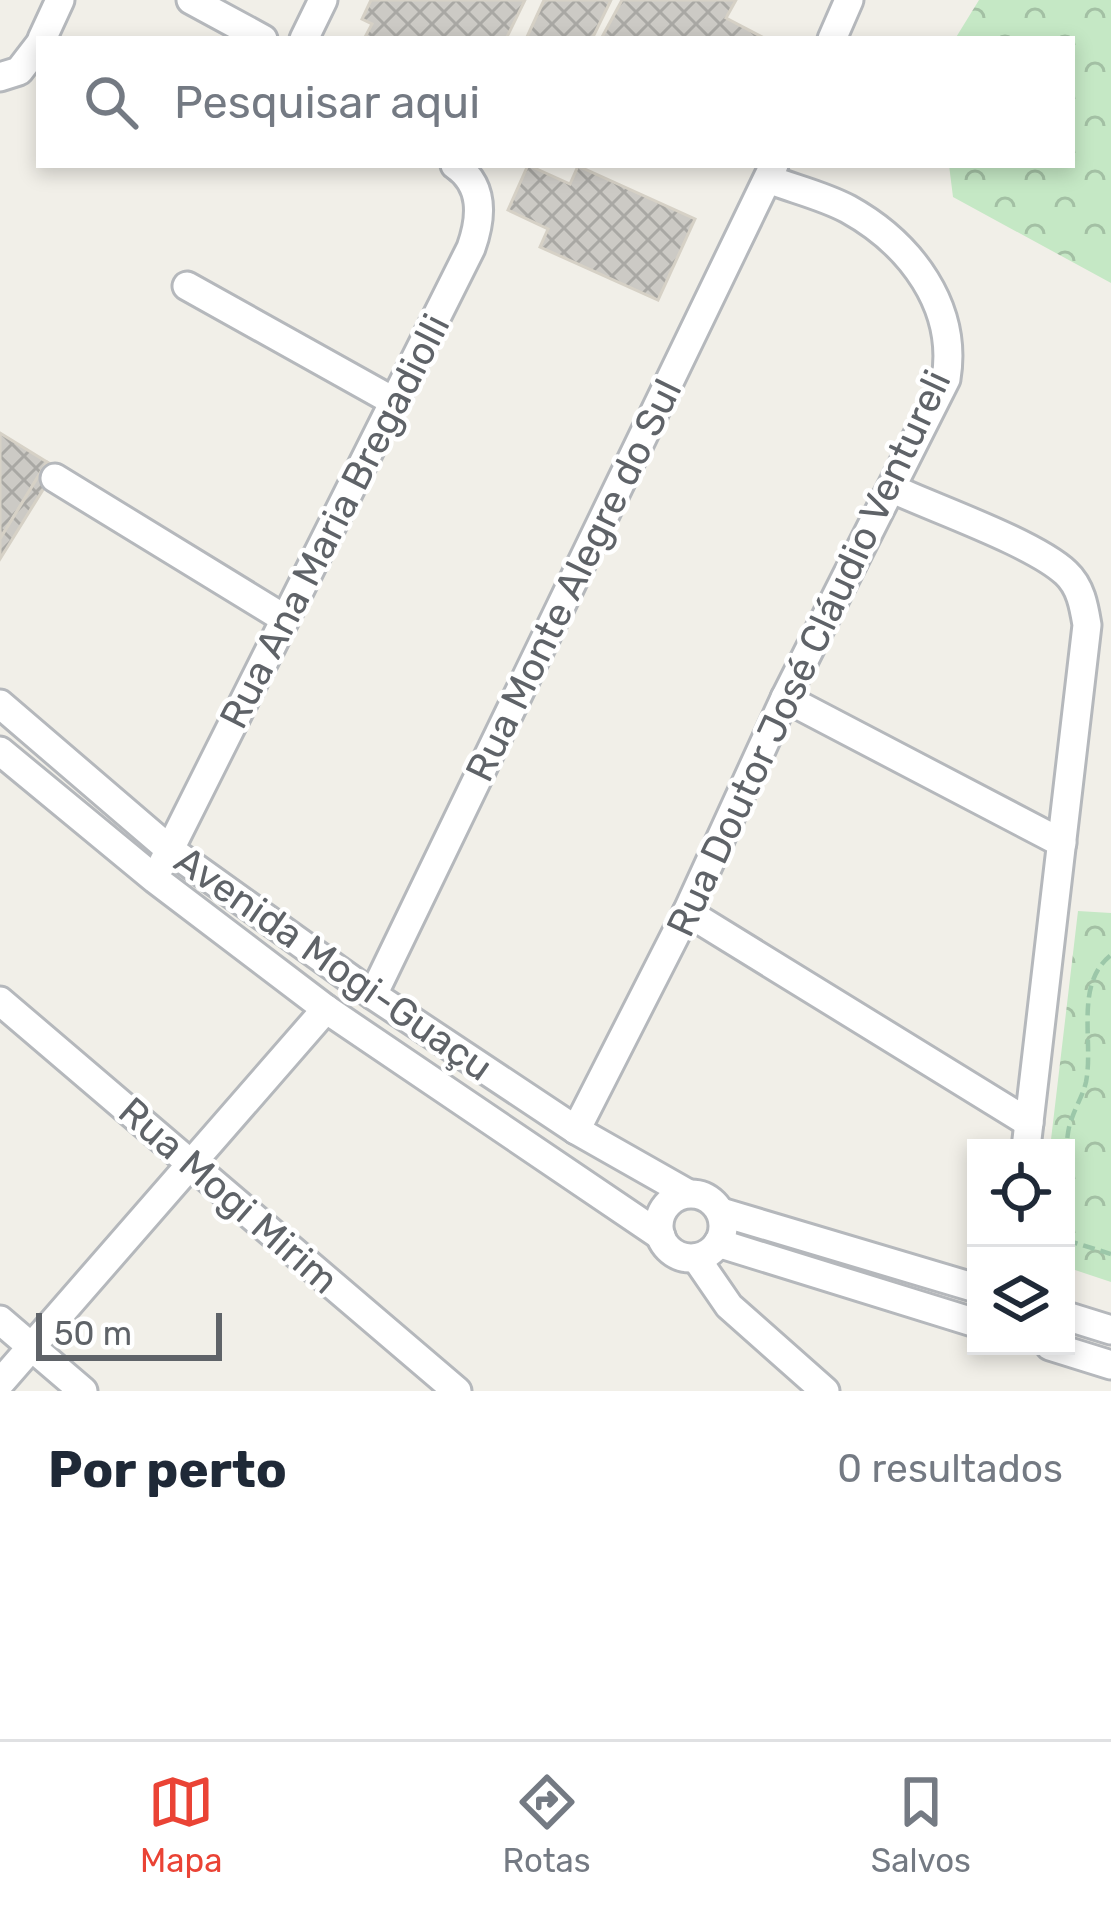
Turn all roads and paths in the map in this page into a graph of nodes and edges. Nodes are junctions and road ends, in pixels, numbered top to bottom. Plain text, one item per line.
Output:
1 (191, 0) edge
2 (323, 0) edge
3 (849, 0) edge
4 (257, 36) edge
5 (305, 36) edge
6 (833, 36) edge
7 (36, 46) edge
8 (0, 77) edge
9 (458, 168) edge
10 (771, 172) edge
11 (187, 286) dead end
12 (393, 401) junction
13 (55, 478) dead end
14 (893, 489) junction
15 (285, 619) junction
16 (785, 698) junction
17 (0, 704) edge
18 (0, 751) edge
19 (1062, 843) junction
20 (170, 849) junction
21 (155, 879) junction
22 (687, 912) junction
23 (1111, 955) edge
24 (373, 995) junction
25 (0, 1001) edge
26 (326, 1009) junction
27 (576, 1130) junction
28 (1027, 1136) edge
29 (1068, 1139) edge
30 (194, 1165) junction
31 (687, 1193) junction
32 (721, 1212) junction
33 (661, 1236) junction
34 (1075, 1243) edge
35 (707, 1251) junction
36 (1111, 1254) edge
37 (967, 1285) edge
38 (0, 1319) edge
39 (1075, 1320) edge
40 (967, 1321) edge
41 (1110, 1338) edge
42 (31, 1347) junction
43 (1074, 1355) edge
44 (1111, 1369) edge
45 (0, 1384) edge
46 (83, 1391) edge
47 (457, 1391) edge
48 (825, 1391) edge
49 (1107, 1391) edge

1 - 4 street
2 - 5 street
3 - 6 street
7 - 8 street
9 - 12 street, Rua Ana Maria Bregadiolli
10 - 14 street, Rua Doutor José Cláudio Ventureli
10 - 24 street, Rua Monte Alegre do Sul
11 - 12 street
12 - 15 street, Rua Ana Maria Bregadiolli
13 - 15 street
14 - 16 street, Rua Doutor José Cláudio Ventureli
14 - 19 street
15 - 20 street, Rua Ana Maria Bregadiolli
16 - 19 street
16 - 22 street, Rua Doutor José Cláudio Ventureli
17 - 20 street, Avenida Mogi-Guaçu
18 - 21 street, Avenida Mogi-Guaçu
19 - 28 street
20 - 21 street, Rua Ana Maria Bregadiolli
20 - 24 street, Avenida Mogi-Guaçu
21 - 26 street, Avenida Mogi-Guaçu
22 - 27 street, Rua Doutor José Cláudio Ventureli
22 - 28 street
23 - 29 path
24 - 27 street, Avenida Mogi-Guaçu
25 - 30 street, Rua Mogi Mirim
26 - 30 street
26 - 33 street, Avenida Mogi-Guaçu
27 - 31 street, Avenida Mogi-Guaçu
30 - 42 street
30 - 47 street, Rua Mogi Mirim
31 - 32 street
31 - 33 street
32 - 35 street
32 - 37 street
33 - 35 street
34 - 36 path
35 - 40 street
35 - 48 street
38 - 42 street
39 - 41 street
42 - 45 street
42 - 46 street
43 - 44 street
44 - 49 street

